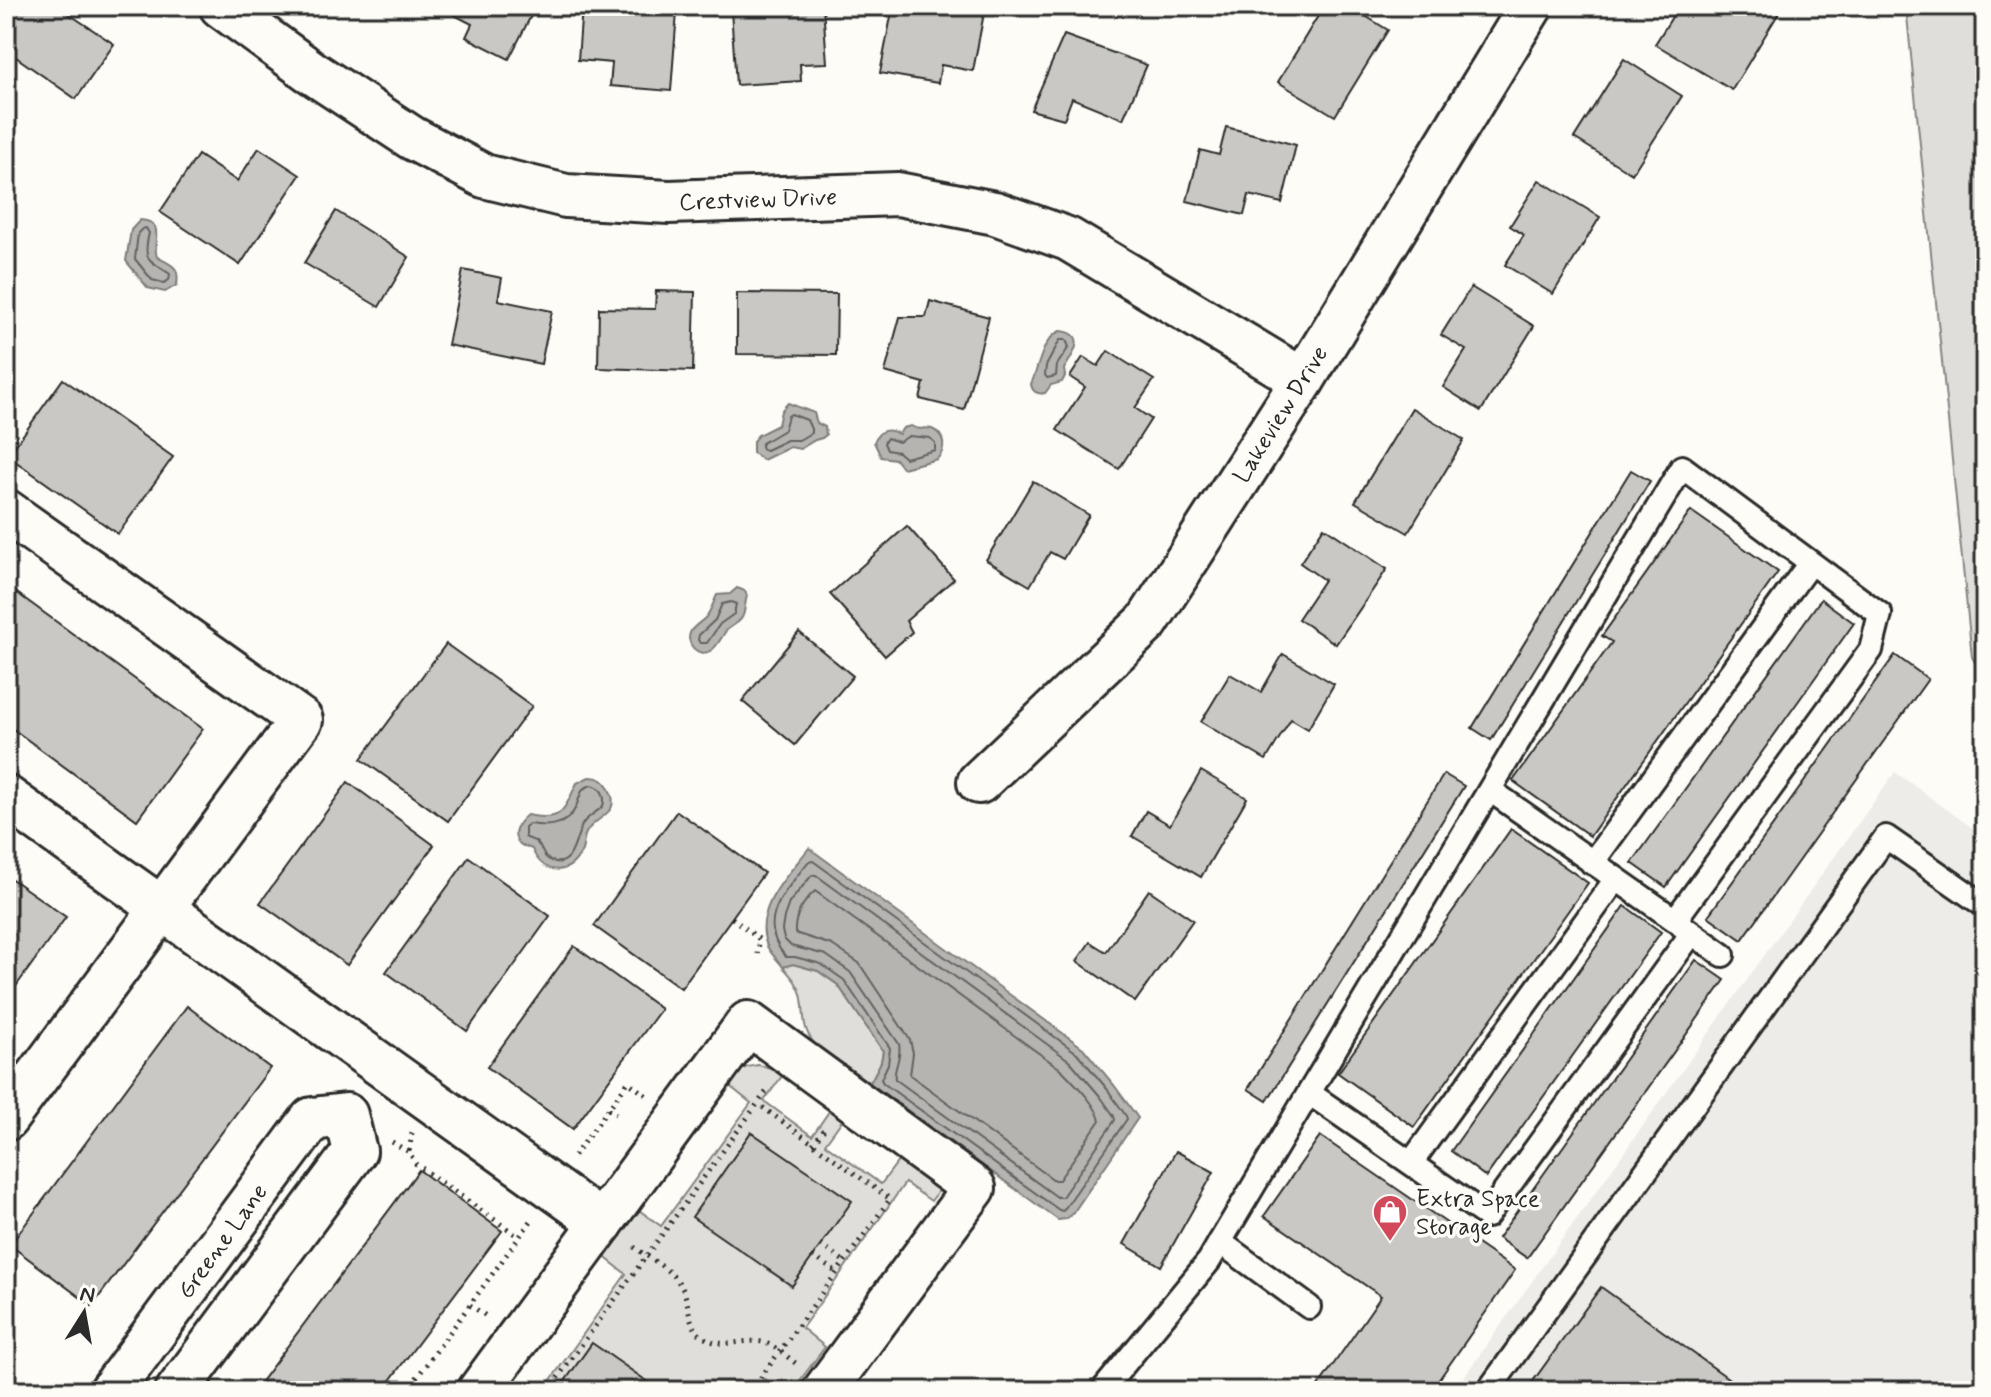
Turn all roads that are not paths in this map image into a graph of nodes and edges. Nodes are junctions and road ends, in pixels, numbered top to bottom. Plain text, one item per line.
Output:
1 (221, 6) edge
2 (1531, 6) edge
3 (1303, 380) junction
4 (6, 511) edge
5 (1810, 563) junction
6 (979, 782) dead end
7 (1490, 790) junction
8 (6, 797) edge
9 (1592, 863) junction
10 (1616, 879) junction
11 (1985, 906) edge
12 (162, 909) junction
13 (1683, 927) junction
14 (1723, 955) dead end
15 (382, 1066) junction
16 (1309, 1093) junction
17 (346, 1115) junction
18 (6, 1119) edge
19 (1411, 1163) junction
20 (614, 1232) junction
21 (1220, 1242) junction
22 (1309, 1307) dead end
23 (814, 1380) edge
24 (111, 1391) edge
25 (177, 1391) edge
26 (479, 1391) edge
27 (1102, 1391) edge
28 (1488, 1391) edge

1 - 3 street, Crestview Drive
2 - 3 street, Lakeview Drive
3 - 6 street, Lakeview Drive
4 - 12 street
5 - 7 lane
5 - 9 lane
5 - 13 lane
7 - 9 lane
7 - 16 lane
8 - 12 street
9 - 10 lane
10 - 13 lane
10 - 19 lane
11 - 28 lane
12 - 15 street
12 - 18 street
13 - 14 lane
13 - 19 lane
15 - 17 street
15 - 20 street
16 - 19 lane
16 - 21 lane
17 - 24 street, Greene Lane
17 - 25 street
20 - 23 street
20 - 26 street
21 - 22 lane
21 - 27 lane

